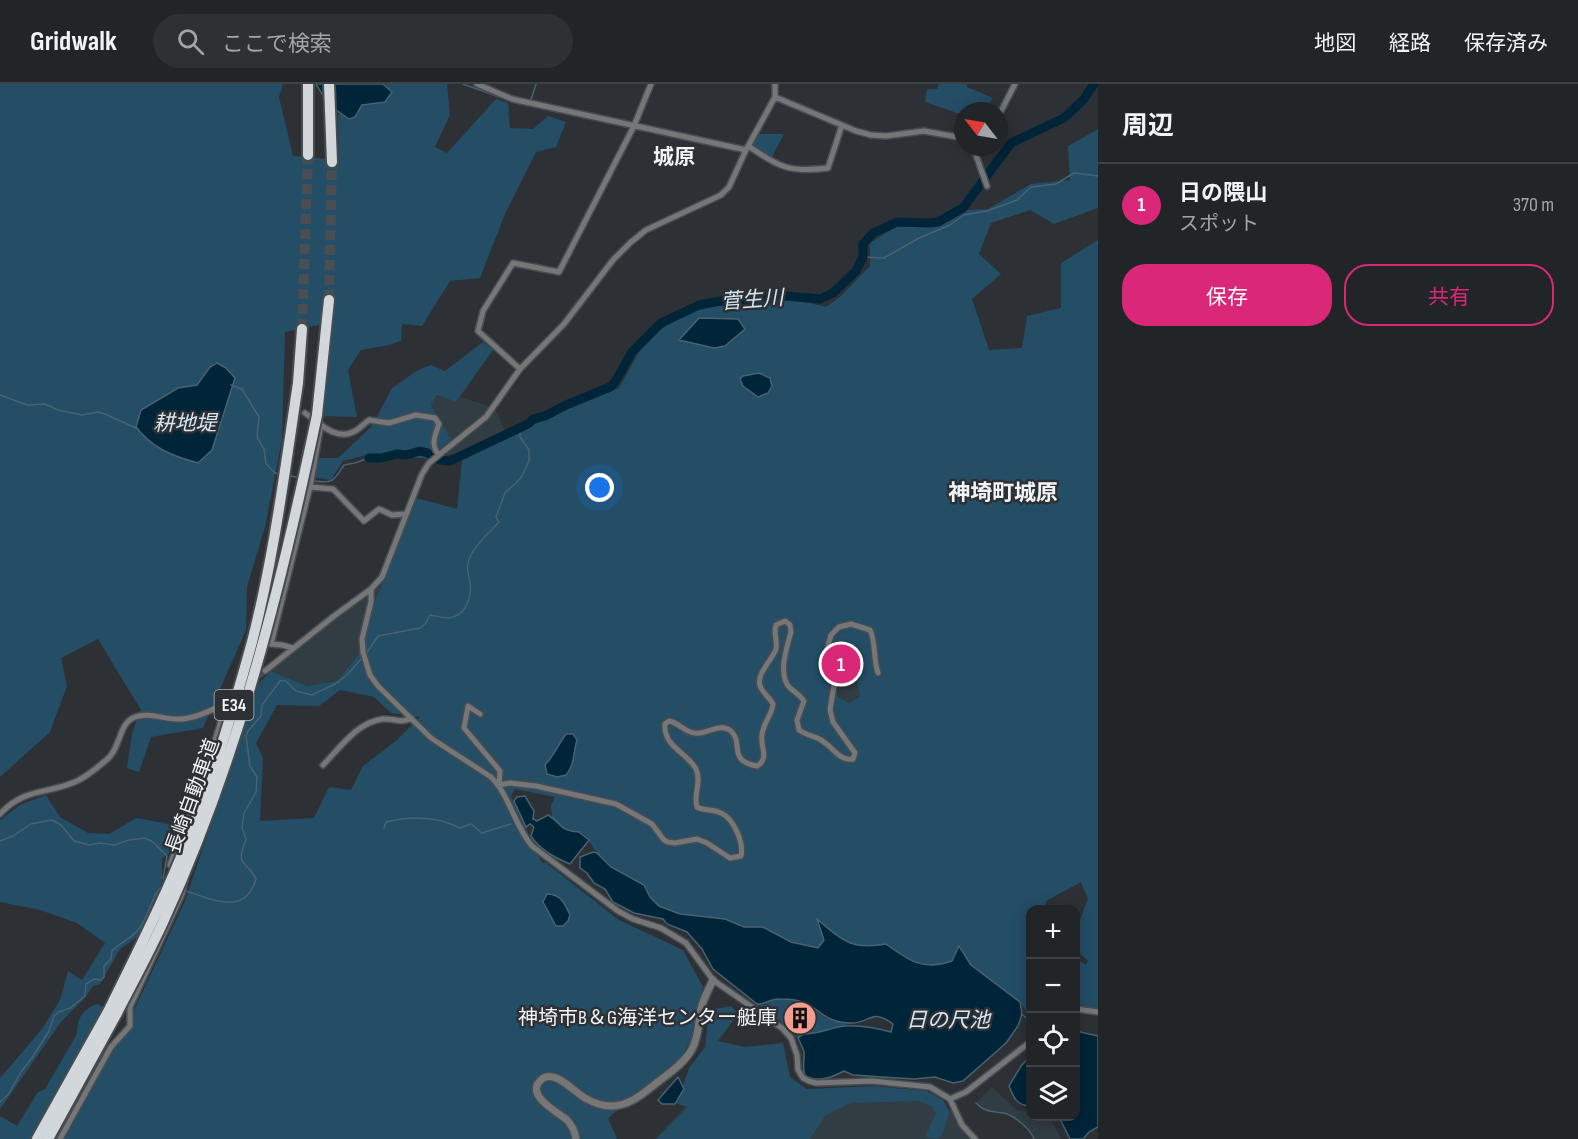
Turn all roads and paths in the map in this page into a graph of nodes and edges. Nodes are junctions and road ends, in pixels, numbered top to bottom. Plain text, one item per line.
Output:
1 (329, 84) edge
2 (477, 84) edge
3 (651, 84) edge
4 (776, 84) edge
5 (1015, 84) edge
6 (308, 86) edge
7 (775, 97) junction
8 (1006, 102) edge
9 (842, 125) junction
10 (634, 126) junction
11 (954, 136) edge
12 (747, 148) junction
13 (308, 155) tunnel mouth
14 (976, 156) edge
15 (332, 162) tunnel mouth
16 (987, 186) dead end
17 (329, 300) tunnel mouth
18 (302, 329) tunnel mouth
19 (520, 369) junction
20 (305, 413) dead end
21 (319, 420) junction
22 (439, 455) junction
23 (310, 487) junction
24 (406, 514) junction
25 (371, 589) junction
26 (293, 648) junction
27 (266, 671) tunnel mouth
28 (878, 673) dead end
29 (480, 714) dead end
30 (411, 718) junction
31 (215, 743) junction
32 (205, 747) dead end
33 (323, 765) dead end
34 (499, 785) junction
35 (0, 814) edge
36 (713, 980) junction
37 (1080, 1010) edge
38 (113, 1011) junction
39 (1098, 1012) edge
40 (1026, 1045) edge
41 (950, 1099) junction
42 (37, 1139) edge
43 (48, 1139) edge
44 (60, 1139) edge
45 (576, 1139) edge
46 (975, 1139) edge

1 - 15 highway
2 - 10 street
3 - 10 street
4 - 7 street
5 - 8 street
6 - 13 highway
7 - 9 street
7 - 12 street
9 - 11 street
9 - 12 street
10 - 12 street
10 - 19 street
12 - 19 street
14 - 16 street
17 - 21 highway, 長崎自動車道 / E34
18 - 38 highway, 長崎自動車道 / E34, bridge
19 - 22 street
20 - 21 street
21 - 22 street
21 - 23 street
21 - 38 highway, 長崎自動車道 / E34, bridge
22 - 24 street
23 - 24 street
23 - 26 street
24 - 25 street
25 - 26 street
25 - 30 street
26 - 27 street
28 - 34 street
29 - 34 street
30 - 33 street
30 - 34 street
31 - 32 street
31 - 35 street
31 - 44 street
34 - 36 street
36 - 41 street
36 - 45 street
37 - 39 street
38 - 42 highway, 長崎自動車道 / E34
38 - 43 highway, 長崎自動車道 / E34
40 - 41 street
41 - 46 street

